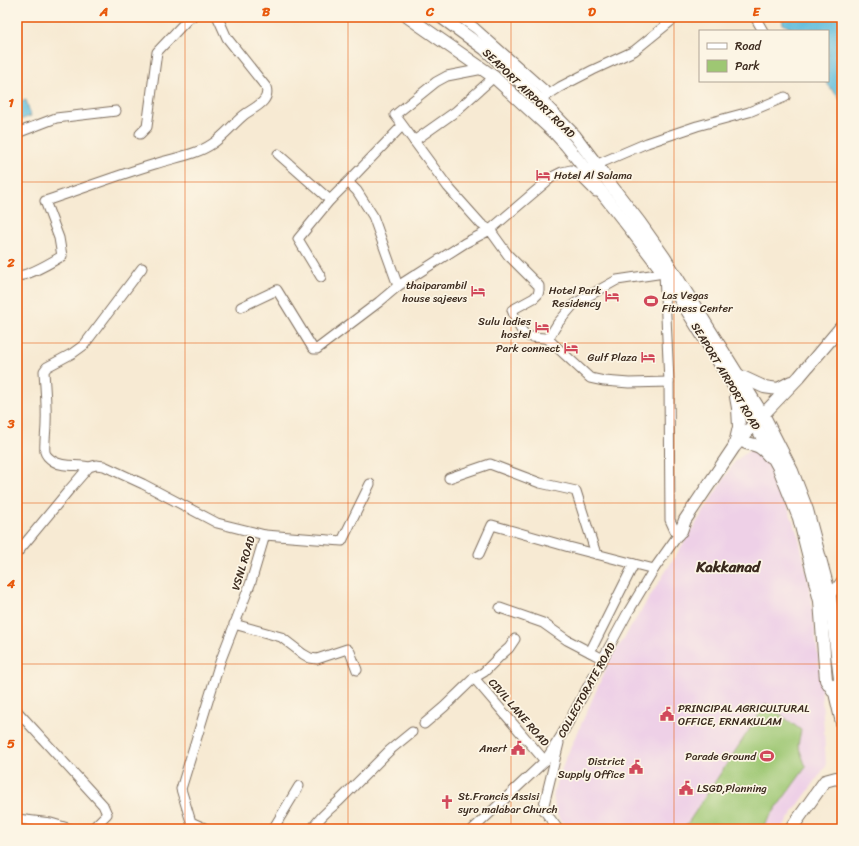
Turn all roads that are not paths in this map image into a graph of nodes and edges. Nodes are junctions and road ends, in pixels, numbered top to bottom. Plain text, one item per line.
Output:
1 (192, 17) edge
2 (408, 17) edge
3 (441, 17) edge
4 (460, 17) edge
5 (676, 17) edge
6 (755, 17) edge
7 (217, 18) edge
8 (762, 30) edge
9 (483, 69) junction
10 (494, 77) junction
11 (544, 97) junction
12 (785, 97) dead end
13 (116, 111) dead end
14 (402, 126) junction
15 (17, 133) edge
16 (140, 134) dead end
17 (414, 141) junction
18 (278, 154) dead end
19 (591, 167) junction
20 (348, 182) junction
21 (330, 200) junction
22 (609, 201) junction
23 (490, 230) junction
24 (142, 268) dead end
25 (664, 274) junction
26 (17, 276) edge
27 (321, 277) dead end
28 (398, 286) junction
29 (241, 307) dead end
30 (842, 326) edge
31 (548, 339) junction
32 (738, 375) junction
33 (799, 378) junction
34 (669, 382) junction
35 (734, 388) junction
36 (761, 423) junction
37 (740, 445) junction
38 (778, 466) junction
39 (89, 468) junction
40 (449, 478) dead end
41 (370, 484) dead end
42 (678, 533) junction
43 (265, 535) junction
44 (19, 547) edge
45 (479, 554) dead end
46 (596, 554) junction
47 (634, 564) junction
48 (654, 569) junction
49 (842, 580) edge
50 (830, 596) junction
51 (500, 608) dead end
52 (234, 624) junction
53 (514, 639) dead end
54 (590, 652) junction
55 (603, 659) junction
56 (357, 670) dead end
57 (474, 678) junction
58 (839, 688) edge
59 (17, 711) edge
60 (424, 724) dead end
61 (842, 724) edge
62 (412, 732) dead end
63 (561, 736) junction
64 (545, 761) junction
65 (842, 780) edge
66 (299, 786) dead end
67 (17, 819) edge
68 (50, 826) edge
69 (71, 829) edge
70 (92, 829) edge
71 (207, 829) edge
72 (273, 829) edge
73 (312, 829) edge
74 (474, 829) edge
75 (558, 829) edge
76 (791, 829) edge

1 - 16 street
2 - 9 main road, SEAPORT AIRPORT ROAD
3 - 11 main road, SEAPORT AIRPORT ROAD
4 - 11 street
5 - 11 street
6 - 8 street
7 - 26 street
9 - 10 main road, SEAPORT AIRPORT ROAD
9 - 14 street
10 - 17 street
10 - 19 main road, SEAPORT AIRPORT ROAD
11 - 19 main road, SEAPORT AIRPORT ROAD
12 - 19 street
13 - 15 street
14 - 17 street
14 - 20 street
17 - 23 street
18 - 21 street
19 - 22 main road, SEAPORT AIRPORT ROAD
19 - 32 main road, SEAPORT AIRPORT ROAD
20 - 21 street
20 - 28 street
21 - 27 street
22 - 23 street
22 - 25 main road, SEAPORT AIRPORT ROAD
23 - 28 street
23 - 31 street
24 - 39 street, VSNL ROAD
25 - 31 street
25 - 34 street
25 - 35 main road, SEAPORT AIRPORT ROAD
28 - 29 street
30 - 33 main road
31 - 34 street
32 - 33 main road
32 - 36 main road, SEAPORT AIRPORT ROAD
33 - 36 main road
34 - 42 street
35 - 36 main road, SEAPORT AIRPORT ROAD
35 - 37 main road
36 - 37 main road
36 - 38 main road, SEAPORT AIRPORT ROAD
36 - 50 main road, SEAPORT AIRPORT ROAD
37 - 38 main road
37 - 42 main road
38 - 58 main road, SEAPORT AIRPORT ROAD
39 - 43 street, VSNL ROAD
39 - 44 street
40 - 46 street
41 - 43 street
42 - 48 street, COLLECTORATE ROAD
43 - 52 street, VSNL ROAD
45 - 46 street
46 - 47 street
47 - 48 street
47 - 54 street
48 - 55 street, COLLECTORATE ROAD
49 - 50 street
50 - 58 main road, SEAPORT AIRPORT ROAD
51 - 54 street
52 - 56 street
52 - 71 street, VSNL ROAD
53 - 57 street
54 - 55 street
55 - 63 street, COLLECTORATE ROAD
57 - 60 street
57 - 64 street, CIVIL LANE ROAD
58 - 61 main road, SEAPORT AIRPORT ROAD
59 - 70 street
62 - 73 street
63 - 64 street, COLLECTORATE ROAD
63 - 75 street
64 - 74 street, COLLECTORATE ROAD
65 - 76 main road
66 - 72 street
67 - 68 street
68 - 69 street

